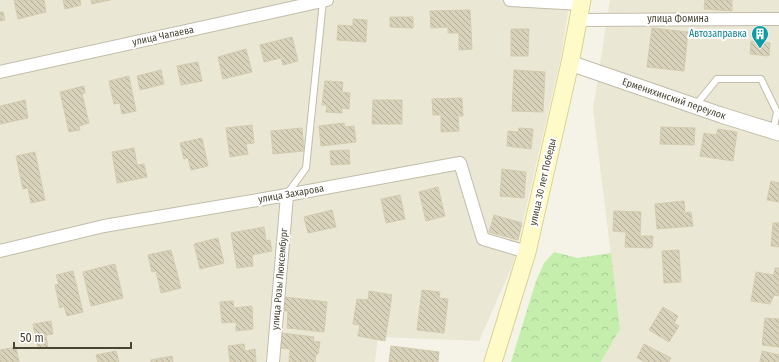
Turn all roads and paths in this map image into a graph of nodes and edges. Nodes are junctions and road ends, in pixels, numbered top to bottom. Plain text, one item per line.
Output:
1 (325, 0) edge
2 (510, 0) edge
3 (580, 8) edge
4 (779, 19) edge
5 (570, 63) junction
6 (0, 72) edge
7 (695, 106) junction
8 (776, 132) edge
9 (286, 195) junction
10 (0, 251) edge
11 (527, 252) junction
12 (273, 362) edge
13 (493, 362) edge

1 - 6 street, улица Чапаева
1 - 9 lane
2 - 3 street, улица Фомина
3 - 4 street, улица Фомина
3 - 5 main road, улица 30 лет Победы
5 - 7 street, Ерменихинский переулок
5 - 11 main road, улица 30 лет Победы
7 - 8 street, Ерменихинский переулок
7 - 8 lane
9 - 10 street, улица Захарова
9 - 11 street, улица Захарова
9 - 12 street, улица Розы Люксембург
11 - 13 main road, улица 30 лет Победы

